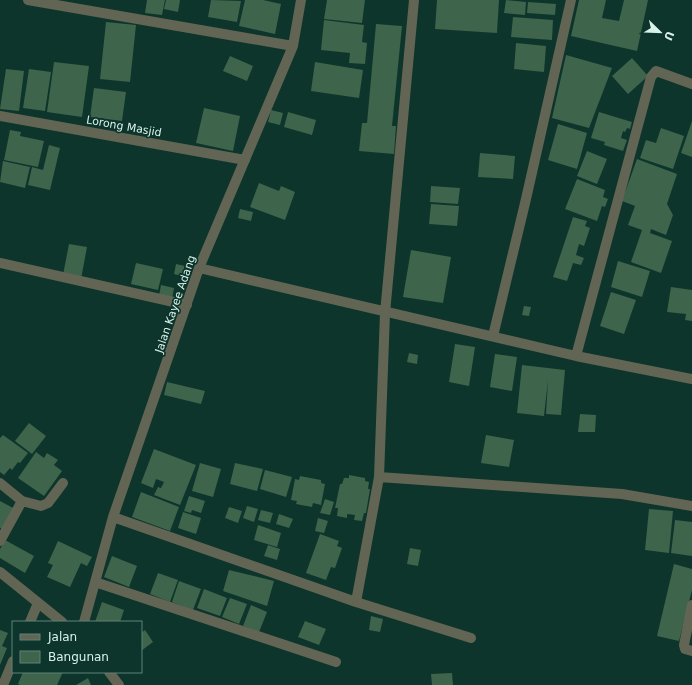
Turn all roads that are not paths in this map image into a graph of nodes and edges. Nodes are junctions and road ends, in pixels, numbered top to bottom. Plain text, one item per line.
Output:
1 (28, 0) edge
2 (301, 0) edge
3 (414, 0) edge
4 (571, 0) edge
5 (293, 46) junction
6 (692, 84) edge
7 (0, 116) edge
8 (245, 160) junction
9 (0, 263) edge
10 (199, 268) junction
11 (187, 305) junction
12 (385, 313) junction
13 (493, 336) junction
14 (576, 356) junction
15 (692, 378) edge
16 (379, 477) junction
17 (0, 483) edge
18 (63, 483) dead end
19 (22, 501) junction
20 (692, 506) edge
21 (113, 518) junction
22 (0, 541) edge
23 (0, 572) edge
24 (95, 582) junction
25 (356, 602) junction
26 (38, 603) junction
27 (692, 605) edge
28 (30, 621) edge
29 (61, 621) edge
30 (84, 621) edge
31 (470, 638) dead end
32 (692, 650) edge
33 (336, 662) dead end
34 (12, 663) edge
35 (110, 673) edge
36 (3, 685) edge
37 (119, 685) edge

1 - 5 street
2 - 5 street, Jalan Kayee Adang
3 - 12 street
4 - 13 street
5 - 8 street, Jalan Kayee Adang
6 - 14 street
7 - 8 street, Lorong Masjid
8 - 10 street, Jalan Kayee Adang
9 - 11 street
10 - 11 street, Jalan Kayee Adang
10 - 12 street
11 - 21 street, Jalan Kayee Adang
12 - 13 street
12 - 16 street
13 - 14 street
14 - 15 street
16 - 20 street
16 - 25 street
17 - 19 street
18 - 19 street
19 - 22 street
21 - 24 street, Jalan Kayee Adang
21 - 25 street
23 - 26 street
24 - 30 street, Jalan Kayee Adang
24 - 33 street
25 - 31 street
26 - 28 street
26 - 29 street
27 - 32 street
34 - 36 street
35 - 37 street

